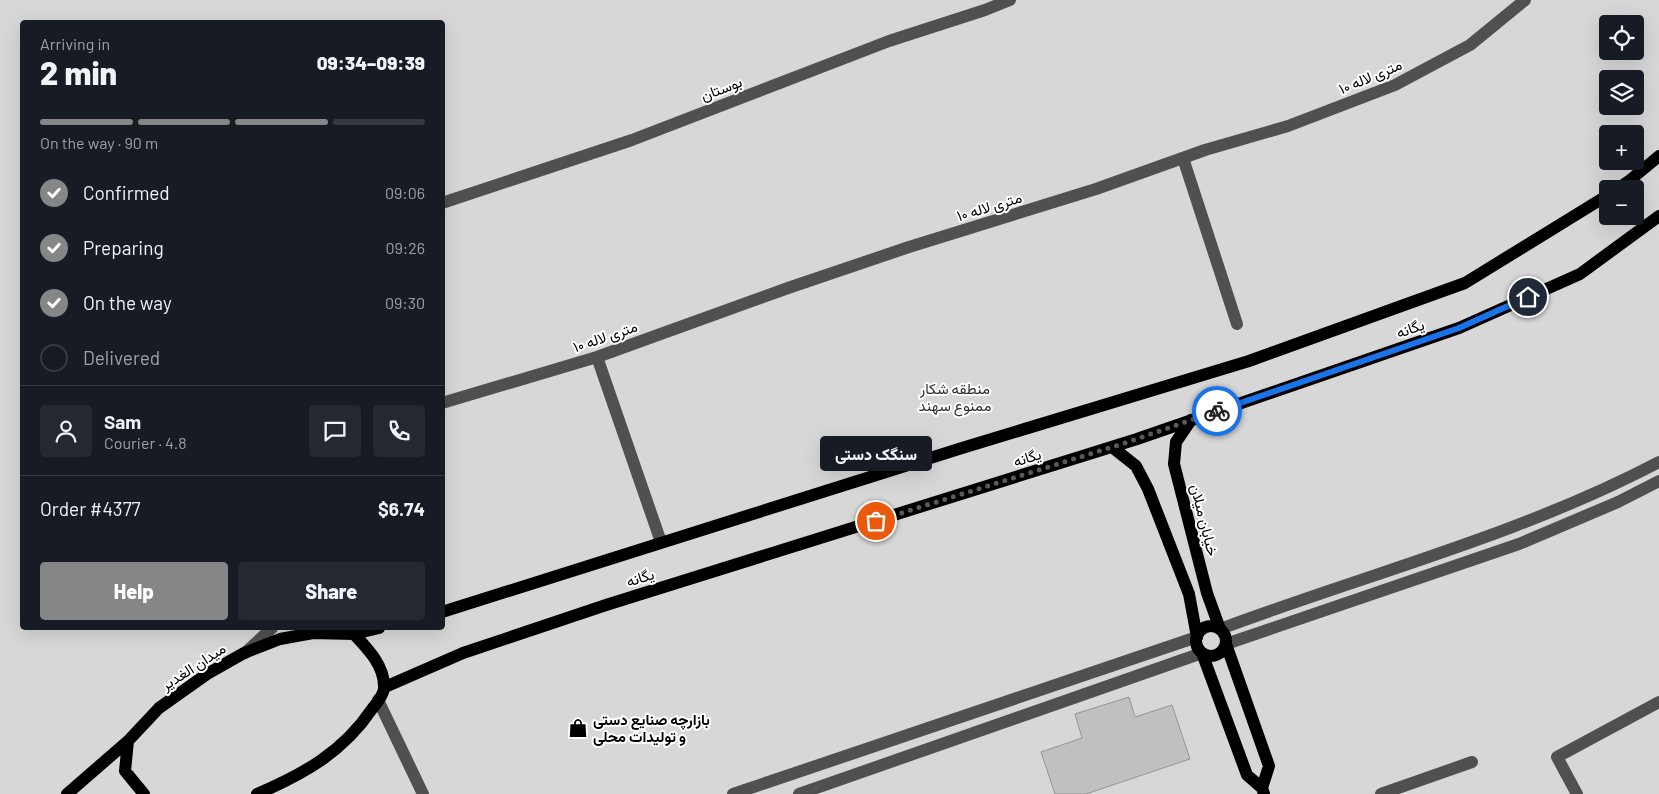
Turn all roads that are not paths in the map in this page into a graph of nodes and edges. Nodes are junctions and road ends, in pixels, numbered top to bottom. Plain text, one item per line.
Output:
1 (1010, 0) edge
2 (1525, 0) edge
3 (1659, 156) edge
4 (1183, 158) junction
5 (1630, 180) edge
6 (1599, 201) edge
7 (445, 202) edge
8 (1659, 216) edge
9 (1237, 324) dead end
10 (597, 357) junction
11 (445, 403) edge
12 (1191, 420) junction
13 (1112, 447) junction
14 (1659, 462) edge
15 (1659, 481) edge
16 (660, 542) junction
17 (445, 611) edge
18 (1220, 629) junction
19 (270, 630) edge
20 (364, 630) edge
21 (349, 632) edge
22 (1197, 637) junction
23 (1226, 644) junction
24 (244, 653) junction
25 (1202, 653) junction
26 (385, 687) junction
27 (378, 700) junction
28 (1659, 702) edge
29 (128, 742) junction
30 (1472, 762) dead end
31 (1263, 791) edge
32 (67, 794) edge
33 (144, 794) edge
34 (258, 794) edge
35 (423, 794) edge
36 (733, 794) edge
37 (799, 794) edge
38 (1381, 794) edge
39 (1577, 794) edge

1 - 7 street, بوستان
2 - 4 street, ۱۰ متری لاله
3 - 5 main road
4 - 9 street
4 - 10 street, ۱۰ متری لاله
6 - 16 main road, یگانه
8 - 12 main road, یگانه
10 - 11 street, ۱۰ متری لاله
10 - 16 street
12 - 13 main road, یگانه
12 - 18 main road, خیابان میلان
13 - 22 main road
13 - 26 main road, یگانه
14 - 18 street
15 - 23 street
16 - 17 main road, یگانه
18 - 22 main road
18 - 23 main road
19 - 24 street
20 - 21 main road
21 - 24 main road, میدان الغدیر
21 - 26 main road
22 - 25 main road
22 - 36 street
23 - 25 main road
23 - 31 main road
24 - 29 main road, میدان الغدیر
25 - 31 main road
25 - 37 street
26 - 27 main road
27 - 34 main road
27 - 35 street
28 - 39 street
29 - 32 main road, میدان الغدیر
29 - 33 main road
30 - 38 street

